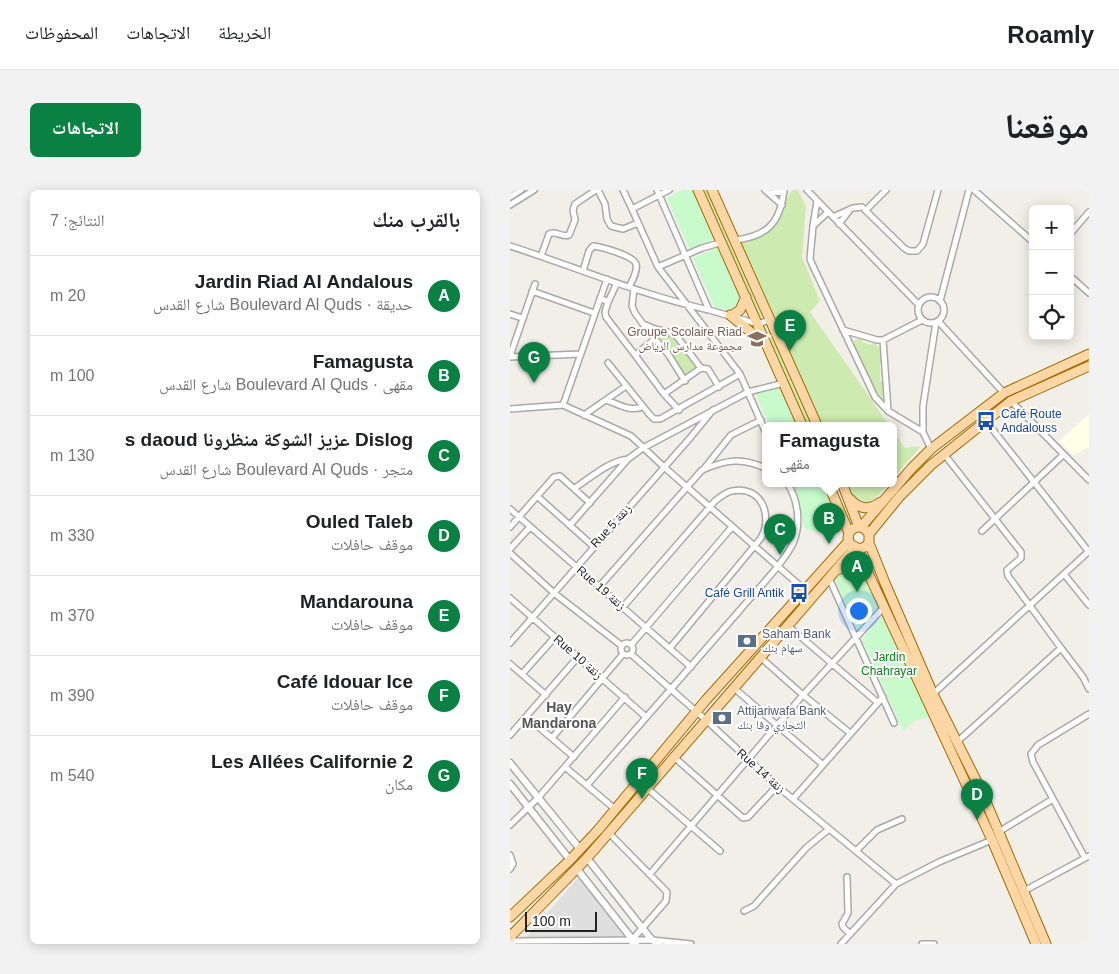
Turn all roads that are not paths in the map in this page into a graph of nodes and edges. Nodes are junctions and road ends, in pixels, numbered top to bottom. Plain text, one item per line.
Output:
1 (521, 190) edge
2 (534, 190) edge
3 (597, 190) edge
4 (623, 190) edge
5 (669, 190) edge
6 (698, 190) edge
7 (712, 190) edge
8 (807, 190) edge
9 (886, 190) edge
10 (938, 190) edge
11 (969, 190) edge
12 (974, 190) edge
13 (784, 191) edge
14 (658, 192) edge
15 (767, 192) edge
16 (510, 197) edge
17 (817, 201) junction
18 (510, 205) edge
19 (782, 206) junction
20 (632, 209) junction
21 (849, 210) junction
22 (866, 210) junction
23 (828, 212) junction
24 (1089, 212) edge
25 (834, 217) junction
26 (638, 223) junction
27 (839, 224) junction
28 (813, 226) junction
29 (1074, 229) edge
30 (1029, 238) edge
31 (735, 240) junction
32 (723, 242) junction
33 (510, 246) edge
34 (686, 255) junction
35 (541, 256) junction
36 (658, 267) junction
37 (583, 271) junction
38 (607, 279) junction
39 (1074, 280) edge
40 (617, 283) junction
41 (535, 284) dead end
42 (632, 288) junction
43 (532, 291) junction
44 (1089, 293) edge
45 (600, 298) junction
46 (746, 298) junction
47 (940, 301) junction
48 (608, 302) junction
49 (919, 305) junction
50 (687, 306) junction
51 (709, 310) junction
52 (510, 314) edge
53 (594, 314) junction
54 (731, 315) junction
55 (522, 318) junction
56 (769, 320) junction
57 (922, 320) junction
58 (937, 322) junction
59 (643, 324) junction
60 (758, 324) junction
61 (843, 330) junction
62 (654, 338) junction
63 (883, 340) junction
64 (767, 346) junction
65 (580, 354) junction
66 (1089, 354) edge
67 (635, 355) junction
68 (510, 356) edge
69 (608, 363) dead end
70 (1089, 366) edge
71 (701, 368) junction
72 (740, 374) junction
73 (684, 381) junction
74 (784, 383) junction
75 (626, 386) junction
76 (719, 387) junction
77 (748, 392) junction
78 (1004, 393) junction
79 (664, 394) junction
80 (606, 400) junction
81 (1011, 401) junction
82 (563, 405) junction
83 (642, 407) junction
84 (510, 409) edge
85 (679, 410) junction
86 (713, 410) junction
87 (888, 411) junction
88 (584, 415) junction
89 (760, 420) junction
90 (986, 421) junction
91 (801, 422) edge
92 (816, 422) edge
93 (762, 424) edge
94 (923, 432) junction
95 (643, 448) junction
96 (931, 449) junction
97 (943, 454) junction
98 (1063, 455) junction
99 (628, 459) junction
100 (762, 467) edge
101 (664, 468) junction
102 (702, 470) junction
103 (1089, 480) edge
104 (1034, 482) junction
105 (897, 486) edge
106 (687, 487) junction
107 (788, 487) edge
108 (830, 487) edge
109 (844, 487) edge
110 (896, 487) edge
111 (574, 488) junction
112 (847, 495) junction
113 (537, 496) junction
114 (887, 498) junction
115 (590, 503) junction
116 (710, 506) junction
117 (510, 509) edge
118 (519, 517) junction
119 (995, 518) junction
120 (530, 526) junction
121 (570, 526) junction
122 (510, 527) edge
123 (732, 527) junction
124 (860, 527) junction
125 (982, 531) dead end
126 (869, 538) junction
127 (852, 543) junction
128 (593, 546) junction
129 (755, 547) junction
130 (510, 549) edge
131 (1089, 551) edge
132 (510, 553) edge
133 (576, 566) junction
134 (777, 566) junction
135 (868, 574) junction
136 (1064, 574) junction
137 (832, 575) junction
138 (599, 587) junction
139 (805, 590) junction
140 (554, 592) junction
141 (510, 598) edge
142 (1089, 605) edge
143 (1030, 606) junction
144 (622, 607) junction
145 (884, 607) junction
146 (532, 617) junction
147 (788, 625) junction
148 (645, 627) junction
149 (555, 637) junction
150 (857, 638) junction
151 (511, 639) edge
152 (631, 645) junction
153 (622, 646) junction
154 (670, 648) junction
155 (1061, 648) junction
156 (623, 654) junction
157 (631, 654) junction
158 (578, 657) junction
159 (760, 657) junction
160 (510, 664) edge
161 (832, 664) junction
162 (691, 667) junction
163 (1089, 673) edge
164 (522, 674) junction
165 (1083, 677) junction
166 (602, 678) junction
167 (734, 688) junction
168 (671, 689) junction
169 (1089, 689) edge
170 (934, 694) junction
171 (546, 695) junction
172 (803, 695) junction
173 (625, 697) junction
174 (882, 697) junction
175 (877, 702) junction
176 (697, 712) junction
177 (1089, 714) edge
178 (527, 717) junction
179 (646, 717) junction
180 (706, 720) junction
181 (894, 723) dead end
182 (777, 726) junction
183 (850, 733) junction
184 (510, 735) edge
185 (552, 738) junction
186 (957, 742) junction
187 (574, 757) junction
188 (674, 757) junction
189 (748, 760) junction
190 (510, 763) edge
191 (822, 764) junction
192 (565, 767) junction
193 (510, 784) edge
194 (587, 785) junction
195 (777, 786) junction
196 (647, 788) junction
197 (717, 795) junction
198 (538, 798) junction
199 (1053, 798) junction
200 (793, 799) junction
201 (529, 808) junction
202 (615, 809) junction
203 (902, 818) dead end
204 (510, 825) edge
205 (691, 827) junction
206 (829, 829) junction
207 (1000, 831) junction
208 (608, 833) junction
209 (992, 840) junction
210 (580, 849) junction
211 (856, 851) junction
212 (720, 852) dead end
213 (510, 855) edge
214 (1087, 857) edge
215 (587, 858) junction
216 (570, 860) junction
217 (510, 869) edge
218 (576, 869) junction
219 (650, 874) junction
220 (847, 877) dead end
221 (896, 884) junction
222 (1024, 891) junction
223 (744, 911) dead end
224 (510, 917) edge
225 (643, 929) junction
226 (850, 934) junction
227 (510, 937) edge
228 (652, 940) junction
229 (510, 942) edge
230 (586, 942) edge
231 (609, 942) edge
232 (633, 943) edge
233 (658, 944) edge
234 (691, 944) edge
235 (842, 944) edge
236 (922, 944) edge
237 (934, 944) edge
238 (1036, 944) edge
239 (1046, 944) edge

1 - 16 street
2 - 18 street
3 - 26 street
3 - 35 street
4 - 20 street
5 - 14 street
6 - 32 main road
7 - 31 main road
8 - 17 street
9 - 22 street
10 - 22 street
11 - 47 street
12 - 30 street
13 - 15 street
13 - 19 street
14 - 20 street
14 - 34 street
15 - 19 street
17 - 23 street
17 - 28 street
19 - 31 street
20 - 26 street
21 - 22 street
21 - 25 street
21 - 27 street
23 - 25 street
23 - 28 street
24 - 29 street
25 - 27 street
26 - 36 street
27 - 49 street
28 - 61 street
31 - 56 main road
32 - 34 street
32 - 46 main road
33 - 35 street
34 - 36 street
34 - 51 street
35 - 37 street
36 - 50 street
37 - 38 street
37 - 42 street
38 - 40 street
38 - 45 street
39 - 44 street
40 - 42 street
40 - 48 street
41 - 43 street
42 - 50 street
42 - 59 street
43 - 53 street
43 - 55 street
45 - 48 street
45 - 53 street
46 - 54 main road
46 - 60 main road
47 - 49 street
47 - 58 street
48 - 67 street
49 - 57 street
50 - 51 street
50 - 72 street
51 - 54 street
52 - 55 street
53 - 65 street
54 - 60 street
54 - 64 main road
55 - 68 street
56 - 60 street
56 - 92 main road
57 - 58 street
57 - 63 street
58 - 78 street
58 - 94 street
59 - 62 street
59 - 71 street
60 - 64 main road
61 - 63 street
61 - 87 street
62 - 67 street
62 - 73 street
63 - 87 street
64 - 74 main road
65 - 68 street
65 - 82 street
66 - 78 main road
67 - 79 street
69 - 75 street
70 - 81 main road
71 - 73 street
71 - 76 street
72 - 76 street
72 - 77 street
73 - 79 street
74 - 77 street
74 - 91 main road
75 - 80 street
75 - 83 street
76 - 85 street
77 - 86 street
77 - 89 street
78 - 96 main road
79 - 85 street
80 - 83 street
80 - 88 street
81 - 90 main road
81 - 98 street
82 - 84 street
82 - 88 street
83 - 85 street
86 - 95 street
86 - 101 street, Rue 5 زنقة
87 - 94 street
88 - 95 street
89 - 93 street
89 - 102 street
90 - 97 main road
90 - 104 street
94 - 96 street
95 - 99 street
95 - 101 street
96 - 105 main road
97 - 119 street
97 - 126 main road
98 - 103 street
98 - 104 street
99 - 111 street
99 - 115 street
100 - 102 street
101 - 106 street
101 - 128 street, Rue 5 زنقة
102 - 106 street
104 - 119 street
104 - 131 street
106 - 116 street
106 - 138 street
107 - 134 street
108 - 127 main road
109 - 112 main road
110 - 114 main road
111 - 113 street
111 - 115 street
112 - 114 main road
112 - 124 main road
113 - 118 street
113 - 121 street
114 - 124 main road
115 - 121 street
116 - 123 street
116 - 129 street
116 - 144 street
117 - 118 street, Rue 19 زنقة
118 - 120 street, Rue 19 زنقة
118 - 122 street
119 - 125 street
119 - 143 street
120 - 130 street
120 - 133 street, Rue 19 زنقة
121 - 128 street
123 - 129 street
123 - 148 street
124 - 126 main road
124 - 127 main road
126 - 127 main road
126 - 170 main road
127 - 135 main road
127 - 137 main road
127 - 139 main road
128 - 133 street, Rue 5 زنقة
129 - 134 street
129 - 154 street
131 - 136 street
132 - 140 street
133 - 138 street, Rue 19 زنقة
133 - 140 street, Rue 5 زنقة
134 - 139 street
134 - 162 street
135 - 137 main road
135 - 145 main road
136 - 142 street
136 - 143 street
137 - 147 main road
137 - 150 street
138 - 144 street, Rue 19 زنقة
139 - 176 main road
140 - 146 street, Rue 5 زنقة
140 - 153 street
141 - 146 street, Rue 10 زنقة
143 - 155 street
143 - 170 street
144 - 148 street, Rue 19 زنقة
145 - 150 street
145 - 209 main road
146 - 149 street, Rue 10 زنقة
146 - 151 street, Rue 5 زنقة
147 - 159 main road
147 - 161 street
148 - 152 street
148 - 154 street, Rue 19 زنقة
149 - 158 street, Rue 10 زنقة
149 - 164 street
150 - 161 street
150 - 174 street
152 - 153 street
152 - 157 street
153 - 156 street
154 - 162 street, Rue 19 زنقة
155 - 165 street
155 - 186 street
156 - 157 street
156 - 166 street
157 - 168 street, Rue 14 زنقة
158 - 166 street, Rue 10 زنقة
158 - 171 street
159 - 167 main road
159 - 172 street
160 - 164 street
161 - 172 street
161 - 175 street
162 - 168 street
163 - 165 street
164 - 171 street
165 - 169 street
166 - 173 street, Rue 10 زنقة
166 - 185 street
167 - 180 main road
167 - 182 street
168 - 176 street, Rue 14 زنقة
168 - 179 street
170 - 186 main road
171 - 178 street
172 - 182 street
172 - 183 street
173 - 179 street, Rue 10 زنقة
173 - 187 street
174 - 175 street
174 - 181 street
175 - 183 street
176 - 180 street, Rue 14 زنقة
176 - 202 main road
177 - 199 street
178 - 184 street
178 - 185 street
179 - 194 street
180 - 188 main road
180 - 189 street, Rue 14 زنقة
182 - 189 street
182 - 191 street
183 - 191 street
185 - 187 street
186 - 207 main road
187 - 192 street
188 - 196 main road
188 - 197 street
189 - 195 street, Rue 14 زنقة
189 - 197 street
190 - 198 street
191 - 200 street
192 - 194 street
192 - 198 street
193 - 201 street
194 - 202 street
195 - 197 street
195 - 200 street, Rue 14 زنقة
196 - 205 street
196 - 208 main road
197 - 205 street
198 - 201 street
198 - 210 street
199 - 207 street
199 - 214 street
200 - 206 street, Rue 14 زنقة
201 - 204 street
201 - 216 street
202 - 210 main road
203 - 211 street
205 - 212 street
205 - 219 street
206 - 211 street, Rue 14 زنقة
206 - 223 street
207 - 222 main road
208 - 215 main road
208 - 219 street
209 - 221 street
209 - 238 main road
210 - 216 main road
211 - 221 street, Rue 14 زنقة
213 - 217 street
214 - 222 street
215 - 218 main road
215 - 225 street
216 - 224 main road
218 - 227 main road
218 - 232 street
219 - 225 street
220 - 226 street
221 - 226 street
222 - 239 main road
225 - 228 street
225 - 232 street
226 - 235 street
228 - 232 street
228 - 233 street
228 - 234 street
229 - 230 street
230 - 231 street
231 - 232 street
236 - 237 street

